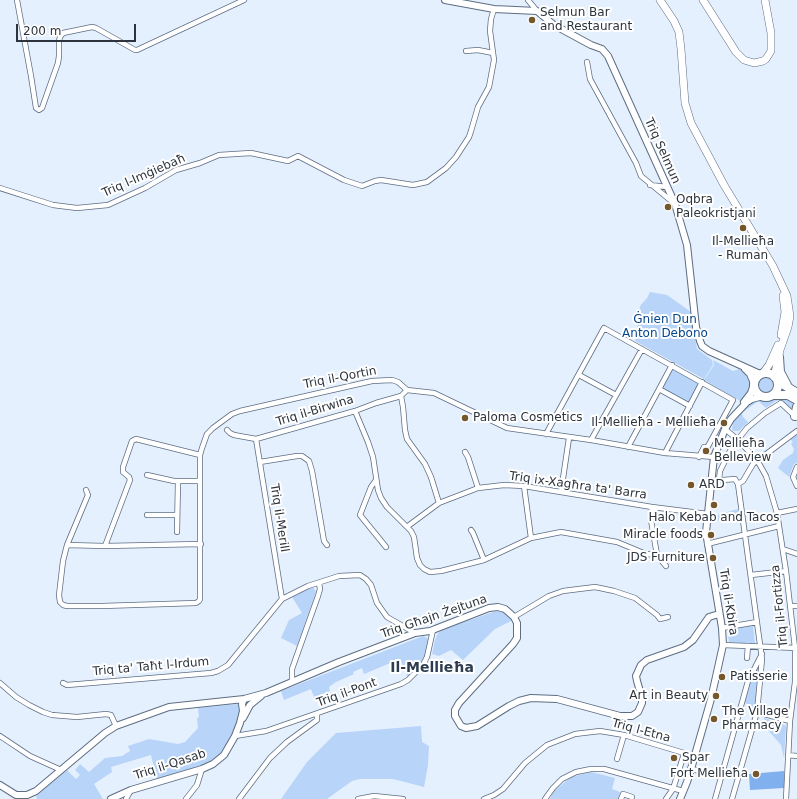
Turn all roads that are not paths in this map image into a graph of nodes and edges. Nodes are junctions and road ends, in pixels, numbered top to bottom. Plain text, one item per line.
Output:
1 (17, 0) edge
2 (244, 0) edge
3 (446, 0) edge
4 (528, 0) edge
5 (660, 0) edge
6 (703, 0) edge
7 (765, 0) edge
8 (494, 9) junction
9 (537, 11) junction
10 (466, 52) dead end
11 (493, 53) junction
12 (586, 62) dead end
13 (650, 185) junction
14 (667, 187) junction
15 (0, 188) edge
16 (675, 204) junction
17 (781, 284) junction
18 (642, 349) junction
19 (779, 357) junction
20 (672, 366) junction
21 (740, 366) junction
22 (761, 373) junction
23 (579, 375) junction
24 (776, 378) junction
25 (702, 382) junction
26 (753, 384) junction
27 (788, 387) junction
28 (659, 389) junction
29 (407, 390) junction
30 (797, 393) edge
31 (616, 395) junction
32 (773, 395) junction
33 (401, 396) junction
34 (763, 396) junction
35 (797, 400) edge
36 (690, 406) junction
37 (403, 407) junction
38 (797, 407) edge
39 (354, 411) junction
40 (796, 417) edge
41 (725, 429) junction
42 (227, 430) dead end
43 (797, 430) edge
44 (546, 434) junction
45 (569, 438) junction
46 (256, 439) junction
47 (737, 439) junction
48 (591, 440) junction
49 (628, 447) junction
50 (465, 452) dead end
51 (665, 453) junction
52 (200, 455) junction
53 (699, 457) junction
54 (714, 457) junction
55 (757, 460) junction
56 (260, 462) junction
57 (797, 467) edge
58 (147, 475) dead end
59 (376, 480) junction
60 (719, 480) junction
61 (178, 481) junction
62 (200, 481) junction
63 (711, 481) junction
64 (738, 484) junction
65 (524, 486) junction
66 (797, 486) edge
67 (478, 488) junction
68 (86, 490) dead end
69 (561, 492) junction
70 (439, 503) junction
71 (652, 507) junction
72 (797, 509) edge
73 (777, 513) junction
74 (148, 514) dead end
75 (177, 514) junction
76 (708, 514) junction
77 (408, 526) junction
78 (779, 526) junction
79 (471, 530) dead end
80 (177, 532) dead end
81 (745, 535) junction
82 (531, 538) junction
83 (201, 544) junction
84 (707, 544) junction
85 (67, 545) junction
86 (327, 545) dead end
87 (105, 546) junction
88 (386, 547) dead end
89 (783, 549) junction
90 (797, 554) edge
91 (657, 555) junction
92 (484, 560) junction
93 (666, 566) dead end
94 (786, 571) junction
95 (751, 575) junction
96 (319, 583) junction
97 (282, 599) junction
98 (790, 606) junction
99 (797, 606) edge
100 (719, 614) junction
101 (514, 617) junction
102 (668, 617) dead end
103 (757, 622) junction
104 (722, 628) junction
105 (433, 630) junction
106 (415, 633) junction
107 (723, 645) junction
108 (748, 646) junction
109 (760, 647) junction
110 (796, 648) edge
111 (762, 654) junction
112 (747, 658) dead end
113 (292, 682) junction
114 (796, 682) edge
115 (0, 683) edge
116 (63, 683) dead end
117 (249, 700) junction
118 (757, 712) junction
119 (317, 714) junction
120 (790, 721) junction
121 (240, 723) junction
122 (116, 726) junction
123 (624, 735) junction
124 (0, 736) edge
125 (236, 736) junction
126 (684, 754) junction
127 (788, 755) junction
128 (694, 756) junction
129 (797, 756) edge
130 (617, 759) dead end
131 (202, 769) junction
132 (691, 769) junction
133 (61, 770) junction
134 (710, 773) dead end
135 (0, 785) edge
136 (673, 789) junction
137 (131, 790) junction
138 (683, 791) junction
139 (632, 797) dead end
140 (373, 798) edge
141 (111, 799) edge
142 (126, 799) edge
143 (186, 799) edge
144 (239, 799) edge
145 (358, 799) edge
146 (403, 799) edge
147 (484, 799) edge
148 (545, 799) edge
149 (621, 799) edge
150 (666, 799) edge
151 (680, 799) edge
152 (714, 799) edge
153 (732, 799) edge
154 (786, 799) edge

1 - 2 street
3 - 8 street
4 - 9 street, Triq Selmun
5 - 17 main road
6 - 7 main road
8 - 9 street
8 - 11 street, Triq l-Imġiebaħ
9 - 14 street, Triq Selmun
10 - 11 street
11 - 15 street, Triq l-Imġiebaħ
12 - 13 street
13 - 14 street
13 - 16 street
14 - 16 street, Triq Selmun
16 - 21 street, Triq Selmun
17 - 19 main road
17 - 22 main road
18 - 20 street
18 - 23 street
18 - 31 street
19 - 24 main road
19 - 27 highway
20 - 25 street
20 - 28 street
21 - 22 street, Triq Selmun
21 - 26 street, Triq Selmun
22 - 24 highway
22 - 26 highway
23 - 31 street
23 - 44 street
24 - 27 highway
24 - 32 highway
25 - 36 street
25 - 53 street
26 - 34 highway
26 - 41 street, Triq il-Kbira
27 - 30 highway
28 - 36 street
28 - 49 street
29 - 33 street, Triq il-Birwina
29 - 37 street
29 - 44 street, Triq il-Qortin
29 - 52 street, Triq il-Qortin
31 - 48 street
32 - 34 highway
32 - 35 highway
33 - 37 street
33 - 39 street, Triq il-Birwina
34 - 41 street, Triq il-Kbira
36 - 51 street
37 - 70 street
38 - 40 highway
39 - 46 street, Triq il-Birwina
39 - 59 street
40 - 47 street
41 - 47 street, Triq il-Fortizza
41 - 54 street, Triq il-Kbira
42 - 46 street, Triq il-Birwina
43 - 55 street
44 - 45 street, Triq il-Qortin
45 - 48 street, Triq il-Qortin
45 - 69 street
46 - 56 street, Triq il-Merill
47 - 55 street, Triq il-Fortizza
47 - 60 street
48 - 49 street, Triq il-Qortin
49 - 51 street, Triq il-Qortin
50 - 67 street
51 - 53 street, Triq il-Qortin
52 - 62 street, Triq il-Qortin
52 - 87 street
53 - 54 street, Triq il-Qortin
54 - 63 street, Triq il-Kbira
55 - 64 street
55 - 73 street, Triq il-Fortizza
56 - 86 street
56 - 97 street, Triq il-Merill
57 - 66 street
58 - 61 street
59 - 77 street
59 - 88 street
60 - 63 street
60 - 64 street
61 - 62 street
61 - 75 street
62 - 83 street, Triq il-Qortin
63 - 76 street, Triq il-Kbira
64 - 81 street
65 - 67 street, Triq ix-Xagħra ta' Barra
65 - 69 street, Triq ix-Xagħra ta' Barra
65 - 82 street
67 - 70 street, Triq ix-Xagħra ta' Barra
68 - 85 street
69 - 71 street, Triq ix-Xagħra ta' Barra
70 - 77 street, Triq ix-Xagħra ta' Barra
71 - 76 street, Triq ix-Xagħra ta' Barra
71 - 91 street
72 - 73 street
73 - 78 street, Triq il-Fortizza
74 - 75 street
75 - 80 street
76 - 84 street, Triq il-Kbira
77 - 92 street
78 - 81 street
78 - 89 street, Triq il-Fortizza
79 - 92 street
81 - 84 street
81 - 95 street
82 - 91 street
82 - 92 street
83 - 85 street, Triq il-Qortin
83 - 87 street
84 - 100 street, Triq il-Kbira
85 - 87 street
89 - 90 street
89 - 94 street, Triq il-Fortizza
91 - 93 street
94 - 95 street
94 - 98 street, Triq il-Fortizza
95 - 103 street
96 - 97 street, Triq ta' Taħt l-Irdum
96 - 106 street, Triq ta' Taħt l-Irdum
96 - 113 street
97 - 116 street, Triq ta' Taħt l-Irdum
98 - 99 street
98 - 110 street, Triq il-Fortizza
100 - 101 street
100 - 104 street, Triq il-Kbira
101 - 102 street
101 - 105 street, Triq Għajn Żejtuna
103 - 104 street
103 - 109 street
104 - 107 street, Triq il-Kbira
105 - 106 street, Triq Għajn Żejtuna
105 - 119 street, Triq il-Pont
106 - 113 street, Triq Għajn Żejtuna
107 - 108 street
107 - 128 street, Triq il-Kbira
108 - 109 street
108 - 112 street
109 - 110 street
109 - 111 street
110 - 114 street, Triq il-Fortizza
111 - 118 street
111 - 152 street
113 - 117 street, Triq Għajn Żejtuna
114 - 120 street, Triq il-Fortizza
115 - 122 street
117 - 121 street, Triq il-Qasab
117 - 121 street, Triq il-Qasab
117 - 122 street, Triq Għajn Żejtuna
118 - 120 street
118 - 153 street
119 - 125 street, Triq il-Pont
119 - 144 street
120 - 127 street, Triq il-Fortizza
121 - 125 street, Triq il-Qasab
122 - 133 street, Triq Għajn Żejtuna
123 - 126 street, Triq l-Etna
123 - 130 street
123 - 147 street, Triq l-Etna
124 - 133 street
125 - 131 street, Triq il-Qasab
126 - 128 street, Triq l-Etna
126 - 136 street
127 - 129 street
127 - 154 street, Triq il-Fortizza
128 - 132 street, Triq il-Kbira
131 - 137 street, Triq il-Qasab
131 - 143 street
132 - 134 street
132 - 138 street, Triq il-Kbira
133 - 135 street, Triq Għajn Żejtuna
136 - 138 street
136 - 148 street
136 - 150 street
137 - 141 street, Triq il-Qasab
137 - 142 street
138 - 151 street, Triq il-Kbira
139 - 149 street
140 - 145 street
140 - 146 street

